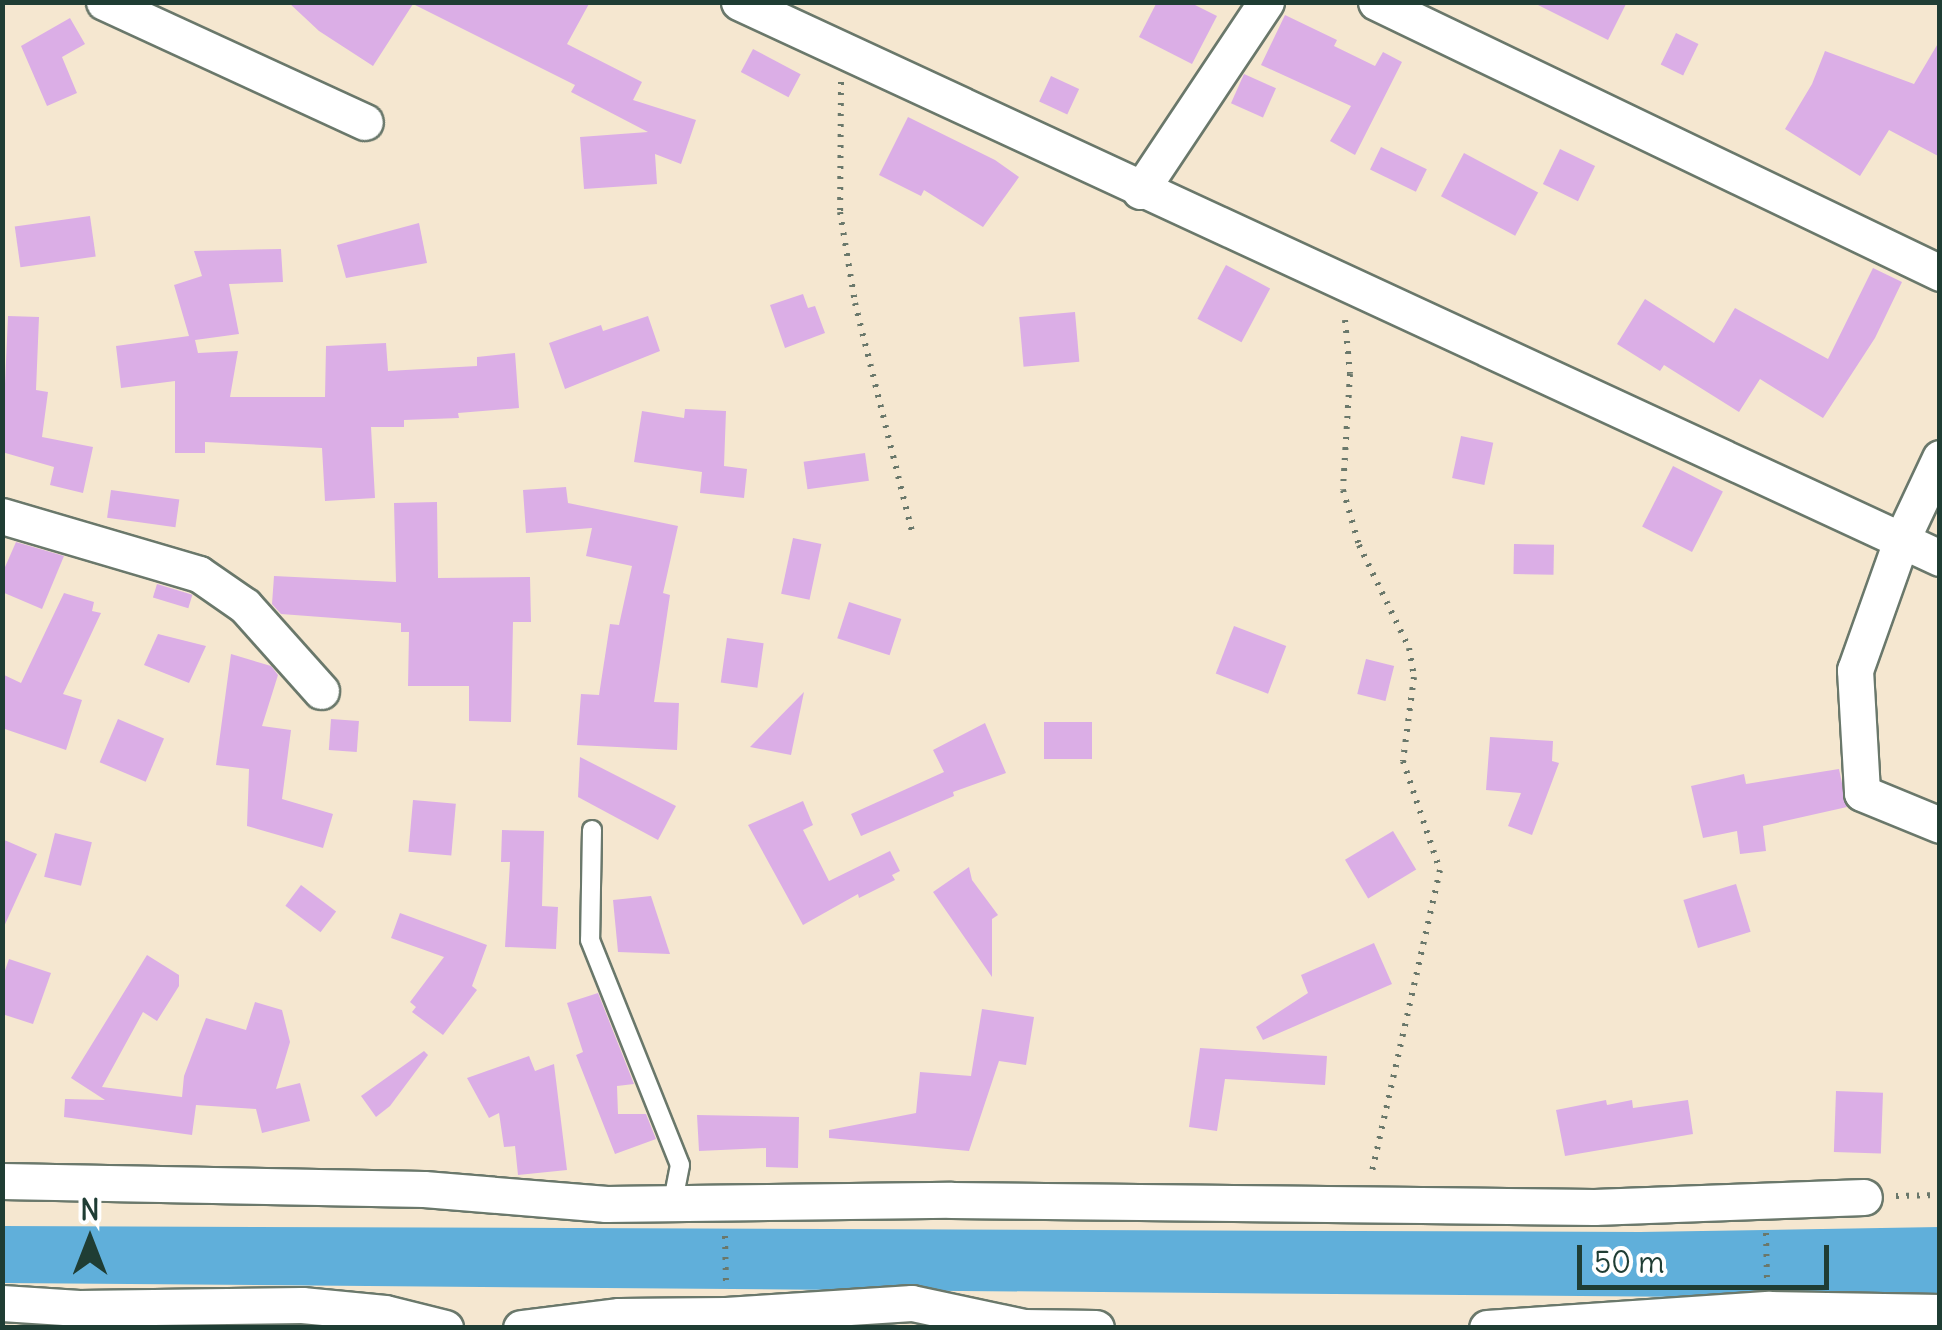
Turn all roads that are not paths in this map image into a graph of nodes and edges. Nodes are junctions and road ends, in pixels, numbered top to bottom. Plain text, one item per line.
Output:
1 (104, 2) edge
2 (739, 2) edge
3 (1266, 2) edge
4 (1376, 2) edge
5 (365, 122) dead end
6 (1140, 191) junction
7 (1940, 272) edge
8 (1940, 458) edge
9 (2, 516) edge
10 (1901, 541) junction
11 (1940, 558) edge
12 (321, 690) dead end
13 (1940, 825) edge
14 (592, 830) dead end
15 (2, 1181) edge
16 (1864, 1197) road end
17 (672, 1200) junction
18 (2, 1303) edge
19 (1940, 1312) edge
20 (725, 1321) edge
21 (444, 1328) edge
22 (521, 1328) edge
23 (1096, 1328) edge
24 (1488, 1328) edge

1 - 5 street
2 - 6 street
3 - 6 street
4 - 7 street
6 - 10 street
8 - 10 street
9 - 12 street
10 - 11 street
10 - 13 street
14 - 17 lane
15 - 17 street
16 - 17 street
18 - 21 street
19 - 24 street
20 - 22 street
20 - 23 street

